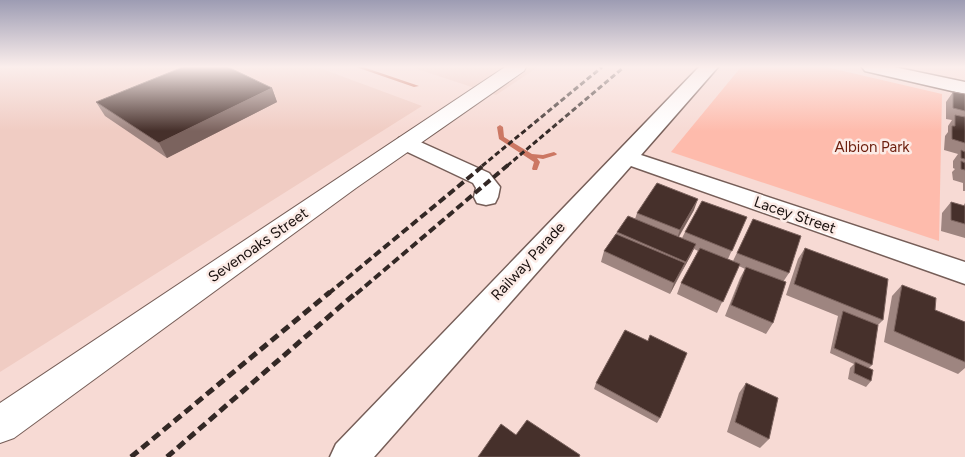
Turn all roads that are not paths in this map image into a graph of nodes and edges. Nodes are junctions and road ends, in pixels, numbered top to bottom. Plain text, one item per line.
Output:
1 (484, 88) edge
2 (689, 88) edge
3 (407, 143) junction
4 (626, 157) junction
5 (486, 197) dead end
6 (965, 272) edge
7 (0, 425) edge
8 (349, 457) edge

1 - 3 main road, Sevenoaks Street
2 - 4 street, Railway Parade
3 - 5 street
3 - 7 main road, Sevenoaks Street
4 - 6 street, Lacey Street
4 - 8 street, Railway Parade

